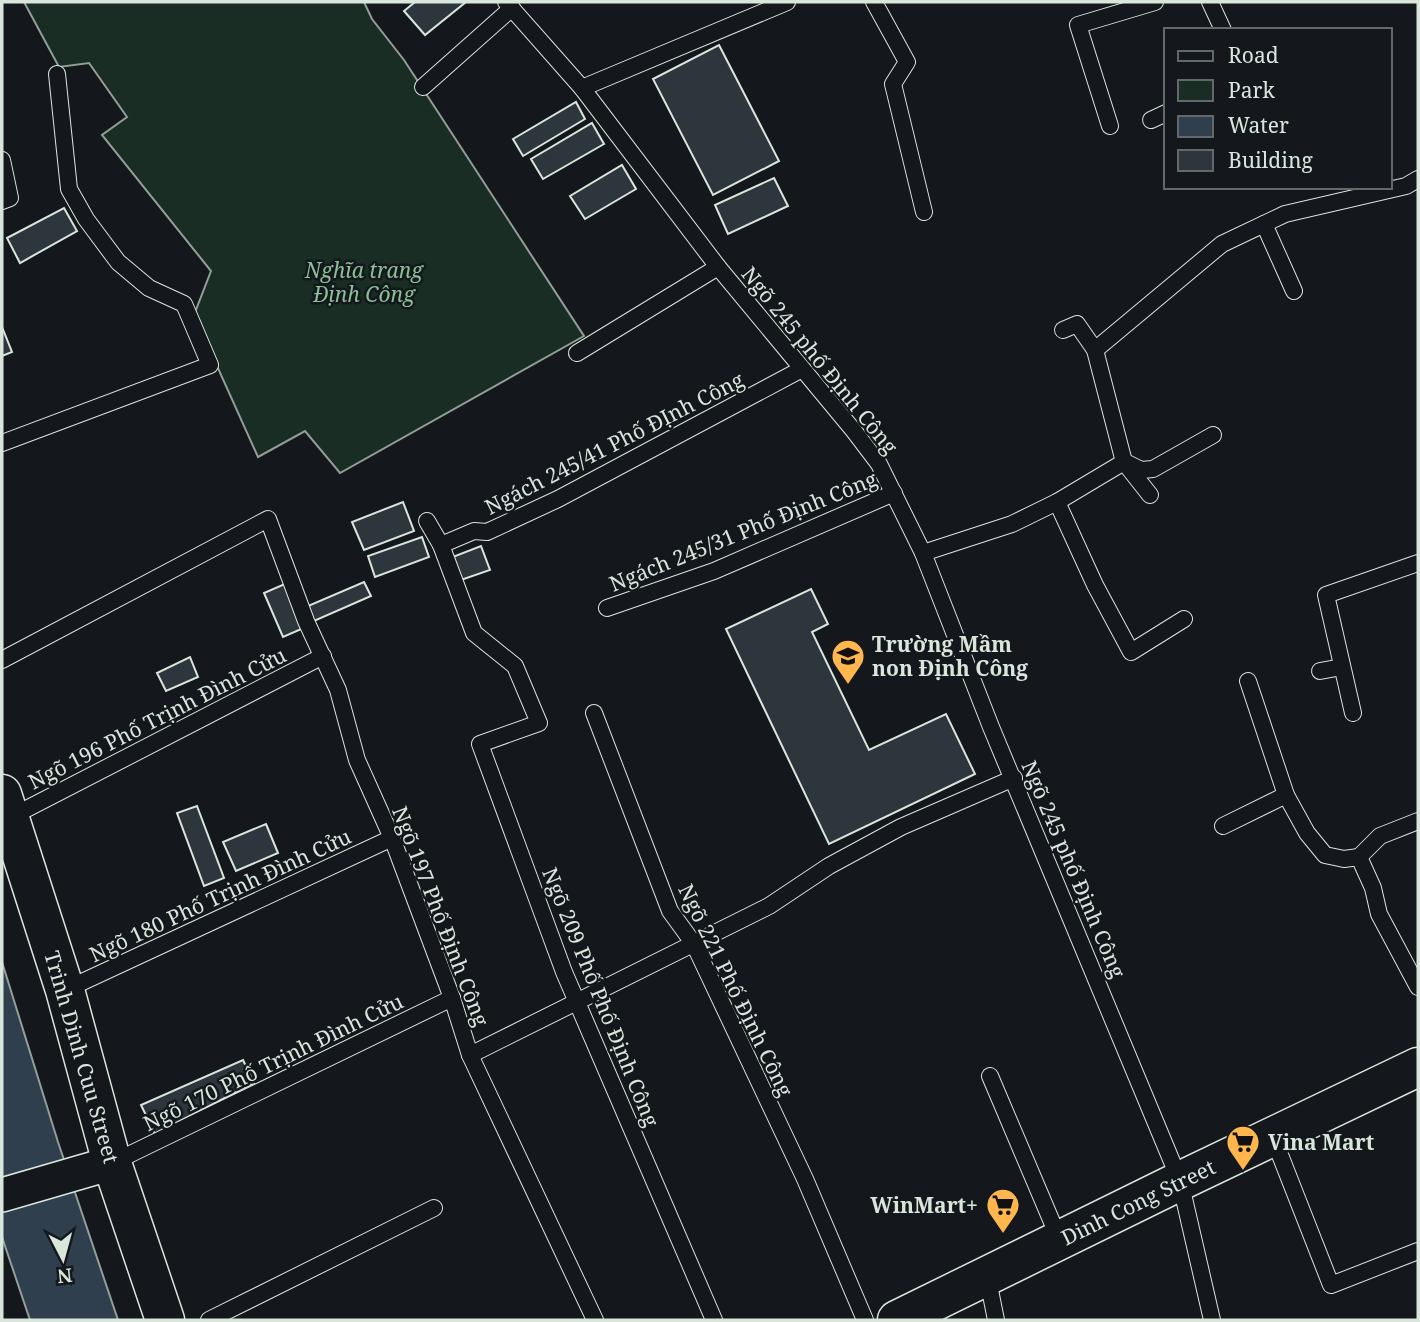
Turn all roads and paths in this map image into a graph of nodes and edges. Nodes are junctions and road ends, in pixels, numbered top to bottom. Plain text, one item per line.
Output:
1 (787, 2) edge
2 (874, 2) edge
3 (1155, 2) edge
4 (1210, 2) edge
5 (509, 5) edge
6 (1222, 28) edge
7 (57, 74) dead end
8 (423, 87) dead end
9 (582, 88) junction
10 (1164, 114) edge
11 (1151, 120) dead end
12 (1110, 126) dead end
13 (2, 160) edge
14 (1418, 179) edge
15 (6, 199) edge
16 (923, 212) dead end
17 (1264, 224) junction
18 (718, 267) junction
19 (1294, 291) dead end
20 (1063, 330) dead end
21 (1095, 350) junction
22 (577, 353) dead end
23 (802, 369) junction
24 (1213, 435) dead end
25 (2, 443) edge
26 (1124, 462) junction
27 (894, 493) junction
28 (1150, 495) dead end
29 (1057, 502) junction
30 (427, 521) dead end
31 (441, 545) junction
32 (923, 553) junction
33 (1418, 563) edge
34 (607, 608) dead end
35 (1184, 619) dead end
36 (323, 656) junction
37 (2, 660) edge
38 (1342, 667) junction
39 (1320, 671) dead end
40 (1248, 681) dead end
41 (594, 713) dead end
42 (1353, 713) dead end
43 (1014, 778) junction
44 (1286, 795) junction
45 (6, 806) edge
46 (1418, 821) edge
47 (1223, 825) dead end
48 (392, 838) junction
49 (1359, 857) junction
50 (694, 944) junction
51 (1418, 987) edge
52 (65, 990) junction
53 (452, 998) junction
54 (577, 1003) junction
55 (470, 1055) junction
56 (1418, 1068) edge
57 (990, 1076) dead end
58 (1273, 1137) junction
59 (95, 1167) junction
60 (1180, 1181) junction
61 (2, 1195) edge
62 (434, 1208) dead end
63 (1060, 1241) junction
64 (1418, 1251) edge
65 (987, 1275) junction
66 (165, 1320) edge
67 (209, 1320) edge
68 (595, 1320) edge
69 (713, 1320) edge
70 (865, 1320) edge
71 (897, 1320) edge
72 (996, 1320) edge
73 (1212, 1320) edge

1 - 9 lane
2 - 16 lane
3 - 12 lane
4 - 6 lane
5 - 8 lane
5 - 9 lane, Ngõ 245 phố Định Công
7 - 25 lane
9 - 18 lane, Ngõ 245 phố Định Công
10 - 11 lane
13 - 15 lane
14 - 17 lane
17 - 19 lane
17 - 21 lane
18 - 22 lane
18 - 23 lane, Ngõ 245 phố Định Công
20 - 21 lane
21 - 26 lane
23 - 27 lane, Ngõ 245 phố Định Công
23 - 31 lane, Ngách 245/41 Phố ĐỊnh Công
24 - 26 lane
26 - 28 lane
26 - 29 lane
27 - 32 lane, Ngõ 245 phố Định Công
27 - 34 lane, Ngách 245/31 Phố Định Công
29 - 32 lane
29 - 35 lane
30 - 31 lane
31 - 54 lane, Ngõ 209 Phố Phố Định Công
32 - 43 lane, Ngõ 245 phố Định Công
33 - 38 lane
36 - 37 lane, Ngõ 197 Phố Định Công
36 - 45 lane, Ngõ 196 Phố Trịnh Đình Cửu
36 - 48 lane, Ngõ 197 Phố Định Công
38 - 39 lane
38 - 42 lane
40 - 44 lane
41 - 50 lane, Ngõ 221 Phố Định Công
43 - 50 lane
43 - 60 lane, Ngõ 245 phố Định Công
44 - 47 lane
44 - 49 lane
45 - 52 street, Trinh Dinh Cuu Street
46 - 49 lane
48 - 52 lane, Ngõ 180 Phố Trịnh Đình Cửu
48 - 53 lane, Ngõ 197 Phố Định Công
49 - 51 lane
50 - 54 lane
50 - 70 lane, Ngõ 221 Phố Định Công
52 - 59 street, Trinh Dinh Cuu Street
53 - 55 lane, Ngõ 197 Phố Định Công
53 - 59 lane, Ngõ 170 Phố Trịnh Đình Cửu
54 - 55 lane
54 - 69 lane, Ngõ 209 Phố Phố Định Công
55 - 68 lane, Ngõ 197 Phố Định Công
56 - 58 street, Dinh Cong Street
57 - 63 lane
58 - 60 street, Dinh Cong Street
58 - 64 lane
59 - 61 street
59 - 66 street, Trinh Dinh Cuu Street
60 - 63 street, Dinh Cong Street
60 - 73 lane, Ngõ 245 phố Định Công
62 - 67 lane
63 - 65 street, Dinh Cong Street
65 - 71 street, Dinh Cong Street
65 - 72 lane

